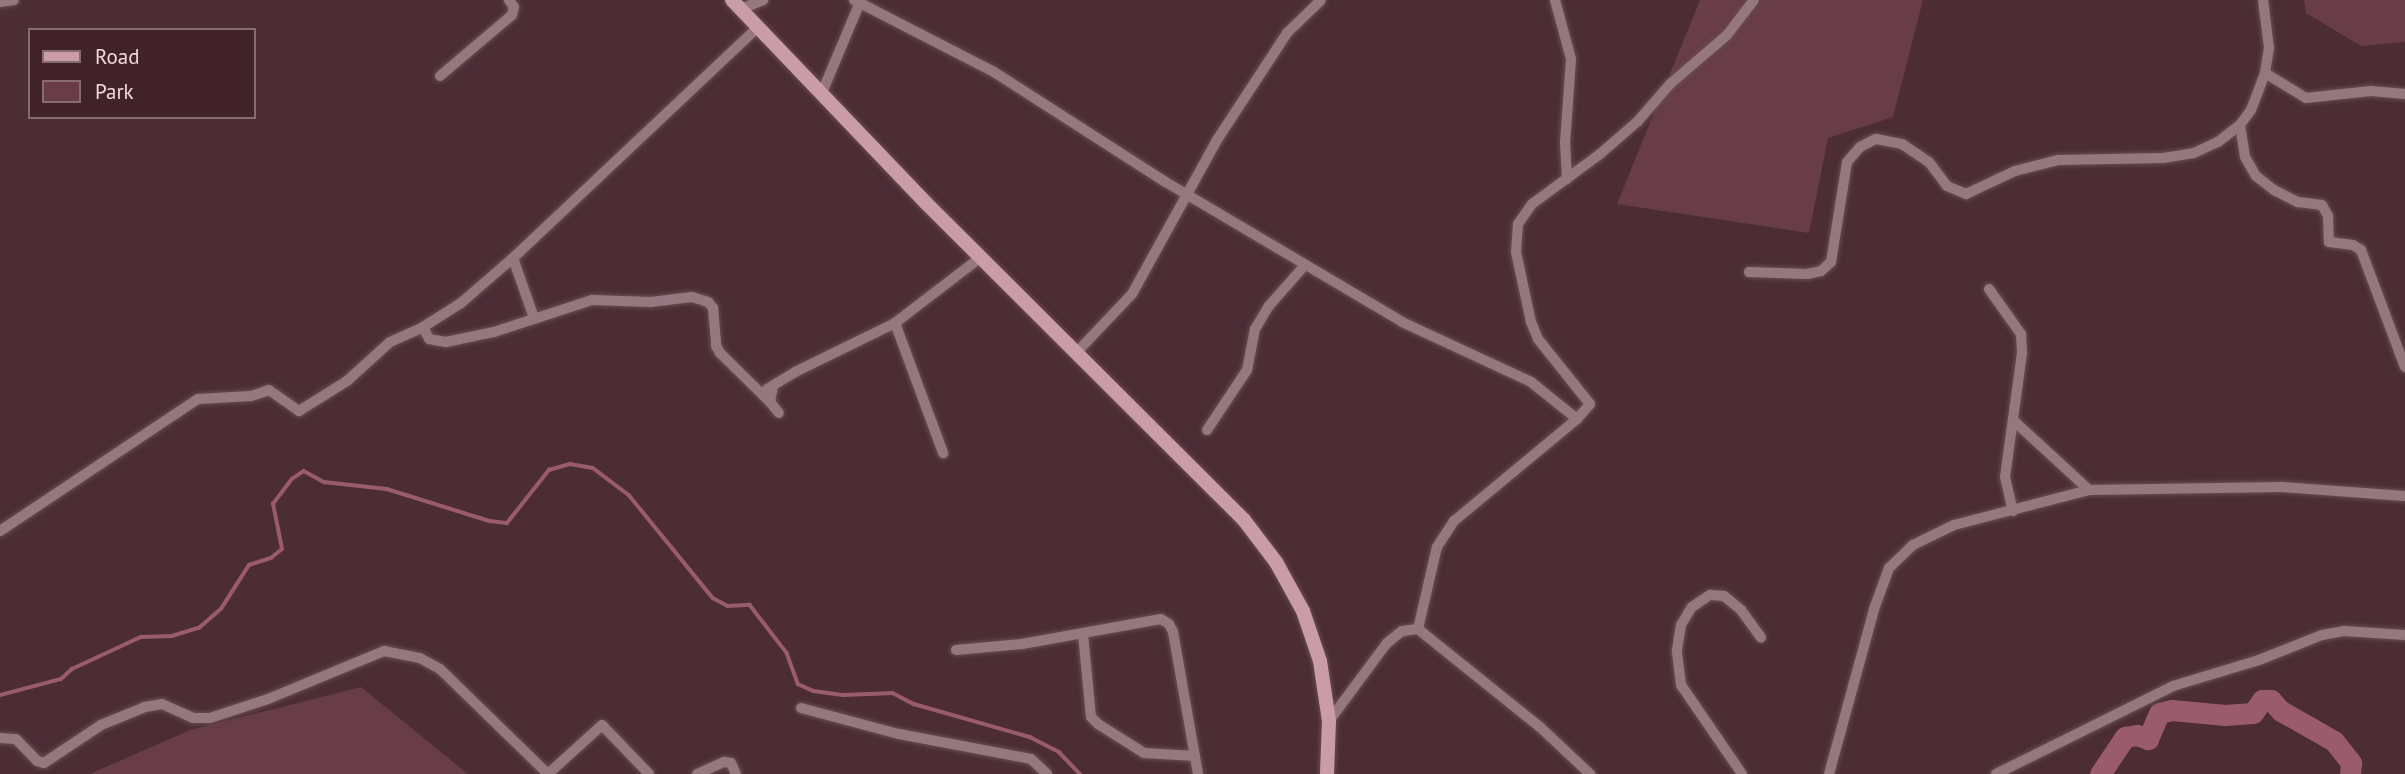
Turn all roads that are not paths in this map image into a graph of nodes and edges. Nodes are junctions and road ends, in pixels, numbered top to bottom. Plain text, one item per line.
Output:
1 (14, 0) edge
2 (509, 0) edge
3 (763, 0) edge
4 (1321, 0) edge
5 (1555, 0) edge
6 (1754, 0) edge
7 (2263, 0) edge
8 (859, 1) edge
9 (0, 2) edge
10 (737, 4) edge
11 (758, 27) junction
12 (2265, 73) junction
13 (440, 76) dead end
14 (2405, 94) edge
15 (821, 95) junction
16 (2240, 125) junction
17 (1567, 179) junction
18 (1186, 194) junction
19 (981, 257) junction
20 (513, 258) junction
21 (1305, 265) junction
22 (1749, 272) dead end
23 (1989, 289) dead end
24 (534, 317) junction
25 (895, 323) junction
26 (423, 327) junction
27 (1076, 353) junction
28 (2405, 368) edge
29 (773, 387) junction
30 (760, 392) junction
31 (770, 402) junction
32 (779, 413) dead end
33 (1577, 419) junction
34 (2014, 421) junction
35 (1207, 430) dead end
36 (943, 453) dead end
37 (2089, 490) junction
38 (2405, 496) edge
39 (2012, 511) junction
40 (0, 531) edge
41 (1418, 629) junction
42 (1083, 634) junction
43 (2405, 635) edge
44 (1761, 638) dead end
45 (956, 650) dead end
46 (801, 708) dead end
47 (1329, 721) junction
48 (0, 738) edge
49 (1195, 756) junction
50 (548, 774) edge
51 (649, 774) edge
52 (696, 774) edge
53 (736, 774) edge
54 (1046, 774) edge
55 (1198, 774) edge
56 (1326, 774) edge
57 (1590, 774) edge
58 (1742, 774) edge
59 (1829, 774) edge
60 (1996, 774) edge

1 - 9 street
2 - 13 street
3 - 10 street
4 - 18 street
5 - 17 street
6 - 17 street
7 - 12 street
8 - 15 street
8 - 18 street
10 - 11 street
11 - 15 street
11 - 20 street
12 - 14 street
12 - 16 street
15 - 19 street
16 - 22 street
16 - 28 street
17 - 33 street
18 - 21 street
18 - 27 street
19 - 25 street
19 - 27 street
20 - 24 street
20 - 26 street
21 - 33 street
21 - 35 street
23 - 34 street
24 - 26 street
24 - 30 street
25 - 29 street
25 - 36 street
26 - 40 street
27 - 47 street
29 - 30 street
29 - 31 street
30 - 31 street
31 - 32 street
33 - 41 street
34 - 37 street
34 - 39 street
37 - 38 street
37 - 39 street
39 - 59 street
41 - 47 street
41 - 57 street
42 - 45 street
42 - 49 street
42 - 49 street
43 - 60 street
44 - 58 street
46 - 54 street
47 - 56 street
48 - 50 street
49 - 55 street
50 - 51 street
52 - 53 street

